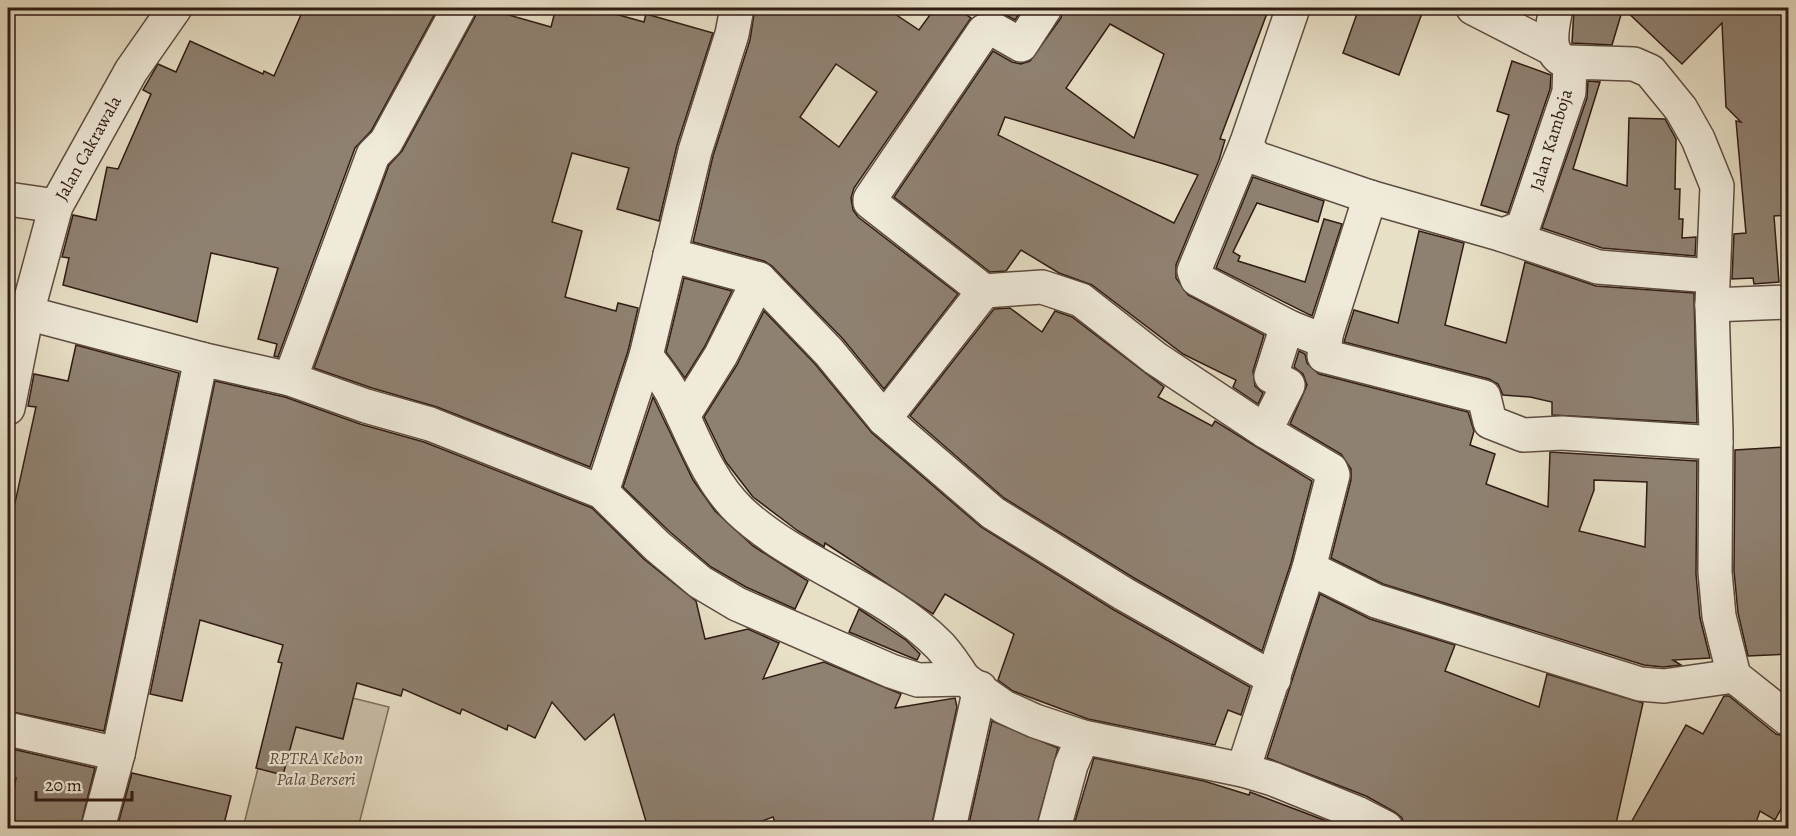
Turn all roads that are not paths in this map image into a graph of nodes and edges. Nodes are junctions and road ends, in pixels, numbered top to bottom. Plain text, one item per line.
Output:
1 (175, 8) edge
2 (459, 8) edge
3 (737, 8) edge
4 (1046, 8) edge
5 (1293, 8) edge
6 (1473, 8) edge
7 (1556, 8) edge
8 (1561, 56) junction
9 (1246, 145) junction
10 (1370, 197) junction
11 (8, 199) edge
12 (56, 206) junction
13 (1503, 235) junction
14 (670, 255) junction
15 (759, 279) junction
16 (984, 291) junction
17 (1712, 291) junction
18 (1788, 302) edge
19 (27, 313) junction
20 (1289, 327) junction
21 (1326, 335) junction
22 (646, 356) junction
23 (201, 359) junction
24 (290, 379) junction
25 (8, 408) edge
26 (683, 417) junction
27 (884, 419) junction
28 (1265, 431) junction
29 (1716, 443) junction
30 (602, 492) junction
31 (1309, 568) junction
32 (1734, 676) junction
33 (1274, 679) junction
34 (972, 684) junction
35 (1788, 719) edge
36 (8, 729) edge
37 (1083, 737) junction
38 (118, 754) junction
39 (1243, 770) junction
40 (98, 828) edge
41 (949, 828) edge
42 (1054, 828) edge
43 (1386, 828) edge

1 - 12 street, Jalan Cakrawala
2 - 24 street
3 - 14 street
4 - 16 street
5 - 9 street
6 - 8 street
7 - 8 street
8 - 13 street, Jalan Kamboja
8 - 17 street, Jalan Kamboja
9 - 10 street
9 - 20 street
10 - 13 street
10 - 21 street
11 - 12 street
12 - 19 street, Jalan Cakrawala
13 - 17 street
14 - 15 street
14 - 22 street
15 - 26 street
15 - 27 street
16 - 27 street
16 - 28 street
17 - 18 street
17 - 29 street, Jalan Kamboja
19 - 23 street
19 - 25 street, Jalan Cakrawala
20 - 21 street
20 - 28 street
21 - 29 street
22 - 26 street
22 - 30 street
23 - 24 street
23 - 38 street
24 - 30 street
26 - 34 street
27 - 33 street
28 - 31 street
29 - 32 street, Jalan Kamboja
30 - 34 street
31 - 32 street
31 - 33 street
32 - 35 street
33 - 39 street
34 - 37 street
34 - 41 street
36 - 38 street
37 - 39 street
37 - 42 street
38 - 40 street
39 - 43 street

